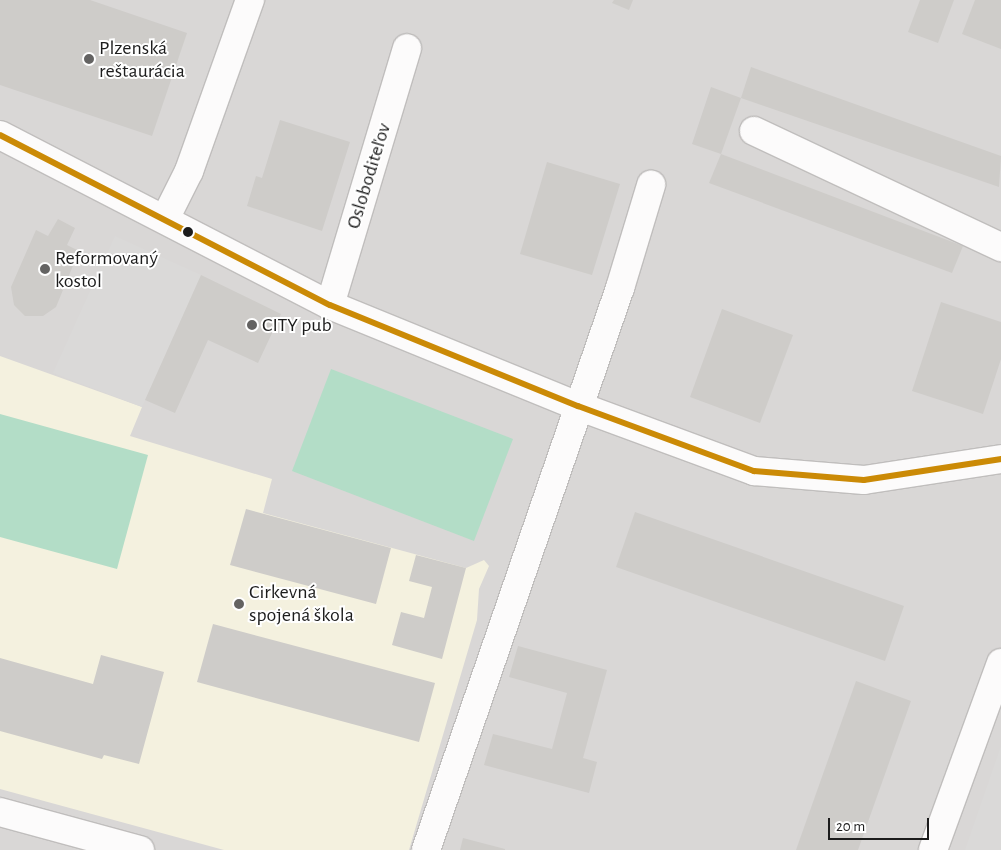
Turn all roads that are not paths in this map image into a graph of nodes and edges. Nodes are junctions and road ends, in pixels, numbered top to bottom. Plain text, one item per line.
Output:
1 (250, 0) edge
2 (407, 48) dead end
3 (754, 131) dead end
4 (0, 135) edge
5 (651, 185) dead end
6 (165, 219) junction
7 (1001, 247) edge
8 (330, 305) junction
9 (578, 406) junction
10 (1001, 460) edge
11 (1001, 663) edge
12 (995, 698) edge
13 (0, 812) edge
14 (140, 850) edge
15 (426, 850) edge
16 (933, 850) edge

1 - 6 street
2 - 8 street, Osloboditeľov
3 - 7 street
4 - 6 street
5 - 9 street
6 - 8 street
8 - 9 street
9 - 10 street
9 - 15 street
11 - 12 street
12 - 16 street
13 - 14 street

